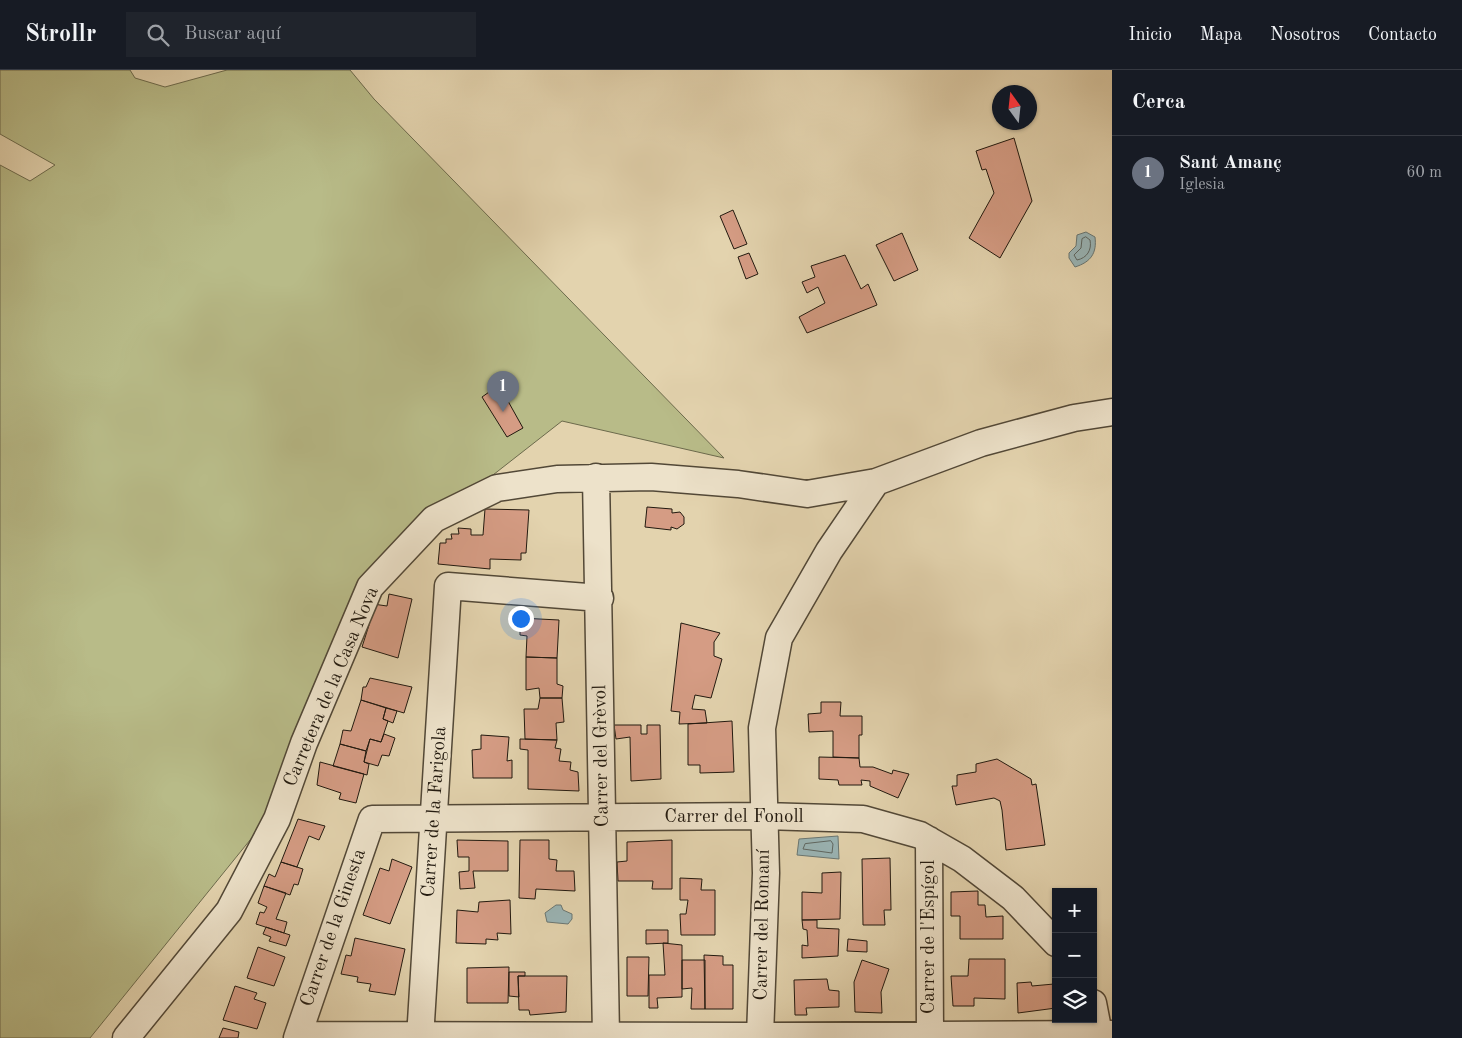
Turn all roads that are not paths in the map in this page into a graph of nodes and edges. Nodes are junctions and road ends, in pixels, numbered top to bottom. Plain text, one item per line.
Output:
1 (1112, 412) edge
2 (596, 477) junction
3 (876, 482) junction
4 (600, 598) junction
5 (764, 816) junction
6 (604, 817) junction
7 (372, 818) joint
8 (435, 818) junction
9 (929, 840) junction
10 (1052, 938) edge
11 (1097, 1013) edge
12 (1105, 1034) edge
13 (930, 1035) junction
14 (297, 1036) edge
15 (420, 1036) edge
16 (606, 1036) junction
17 (760, 1036) junction
18 (126, 1038) edge

1 - 3 street, Carretera de la Casa Nova
2 - 3 street, Carretera de la Casa Nova
2 - 4 street, Carrer del Grèvol
2 - 18 street, Carretera de la Casa Nova
3 - 5 street, Carrer del Romaní
4 - 6 street, Carrer del Grèvol
4 - 8 street, Carrer de la Farigola
5 - 6 street, Carrer del Fonoll
5 - 9 street, Carrer del Fonoll
5 - 17 street, Carrer del Romaní
6 - 8 street, Carrer del Fonoll
6 - 16 street, Carrer del Grèvol
7 - 8 street, Carrer del Fonoll
7 - 14 street, Carrer de la Ginesta
8 - 15 street, Carrer de la Farigola
9 - 10 street, Carrer del Fonoll
9 - 13 street, Carrer de l'Espígol
11 - 12 street
12 - 13 street
13 - 17 street
14 - 15 street
15 - 16 street
16 - 17 street

